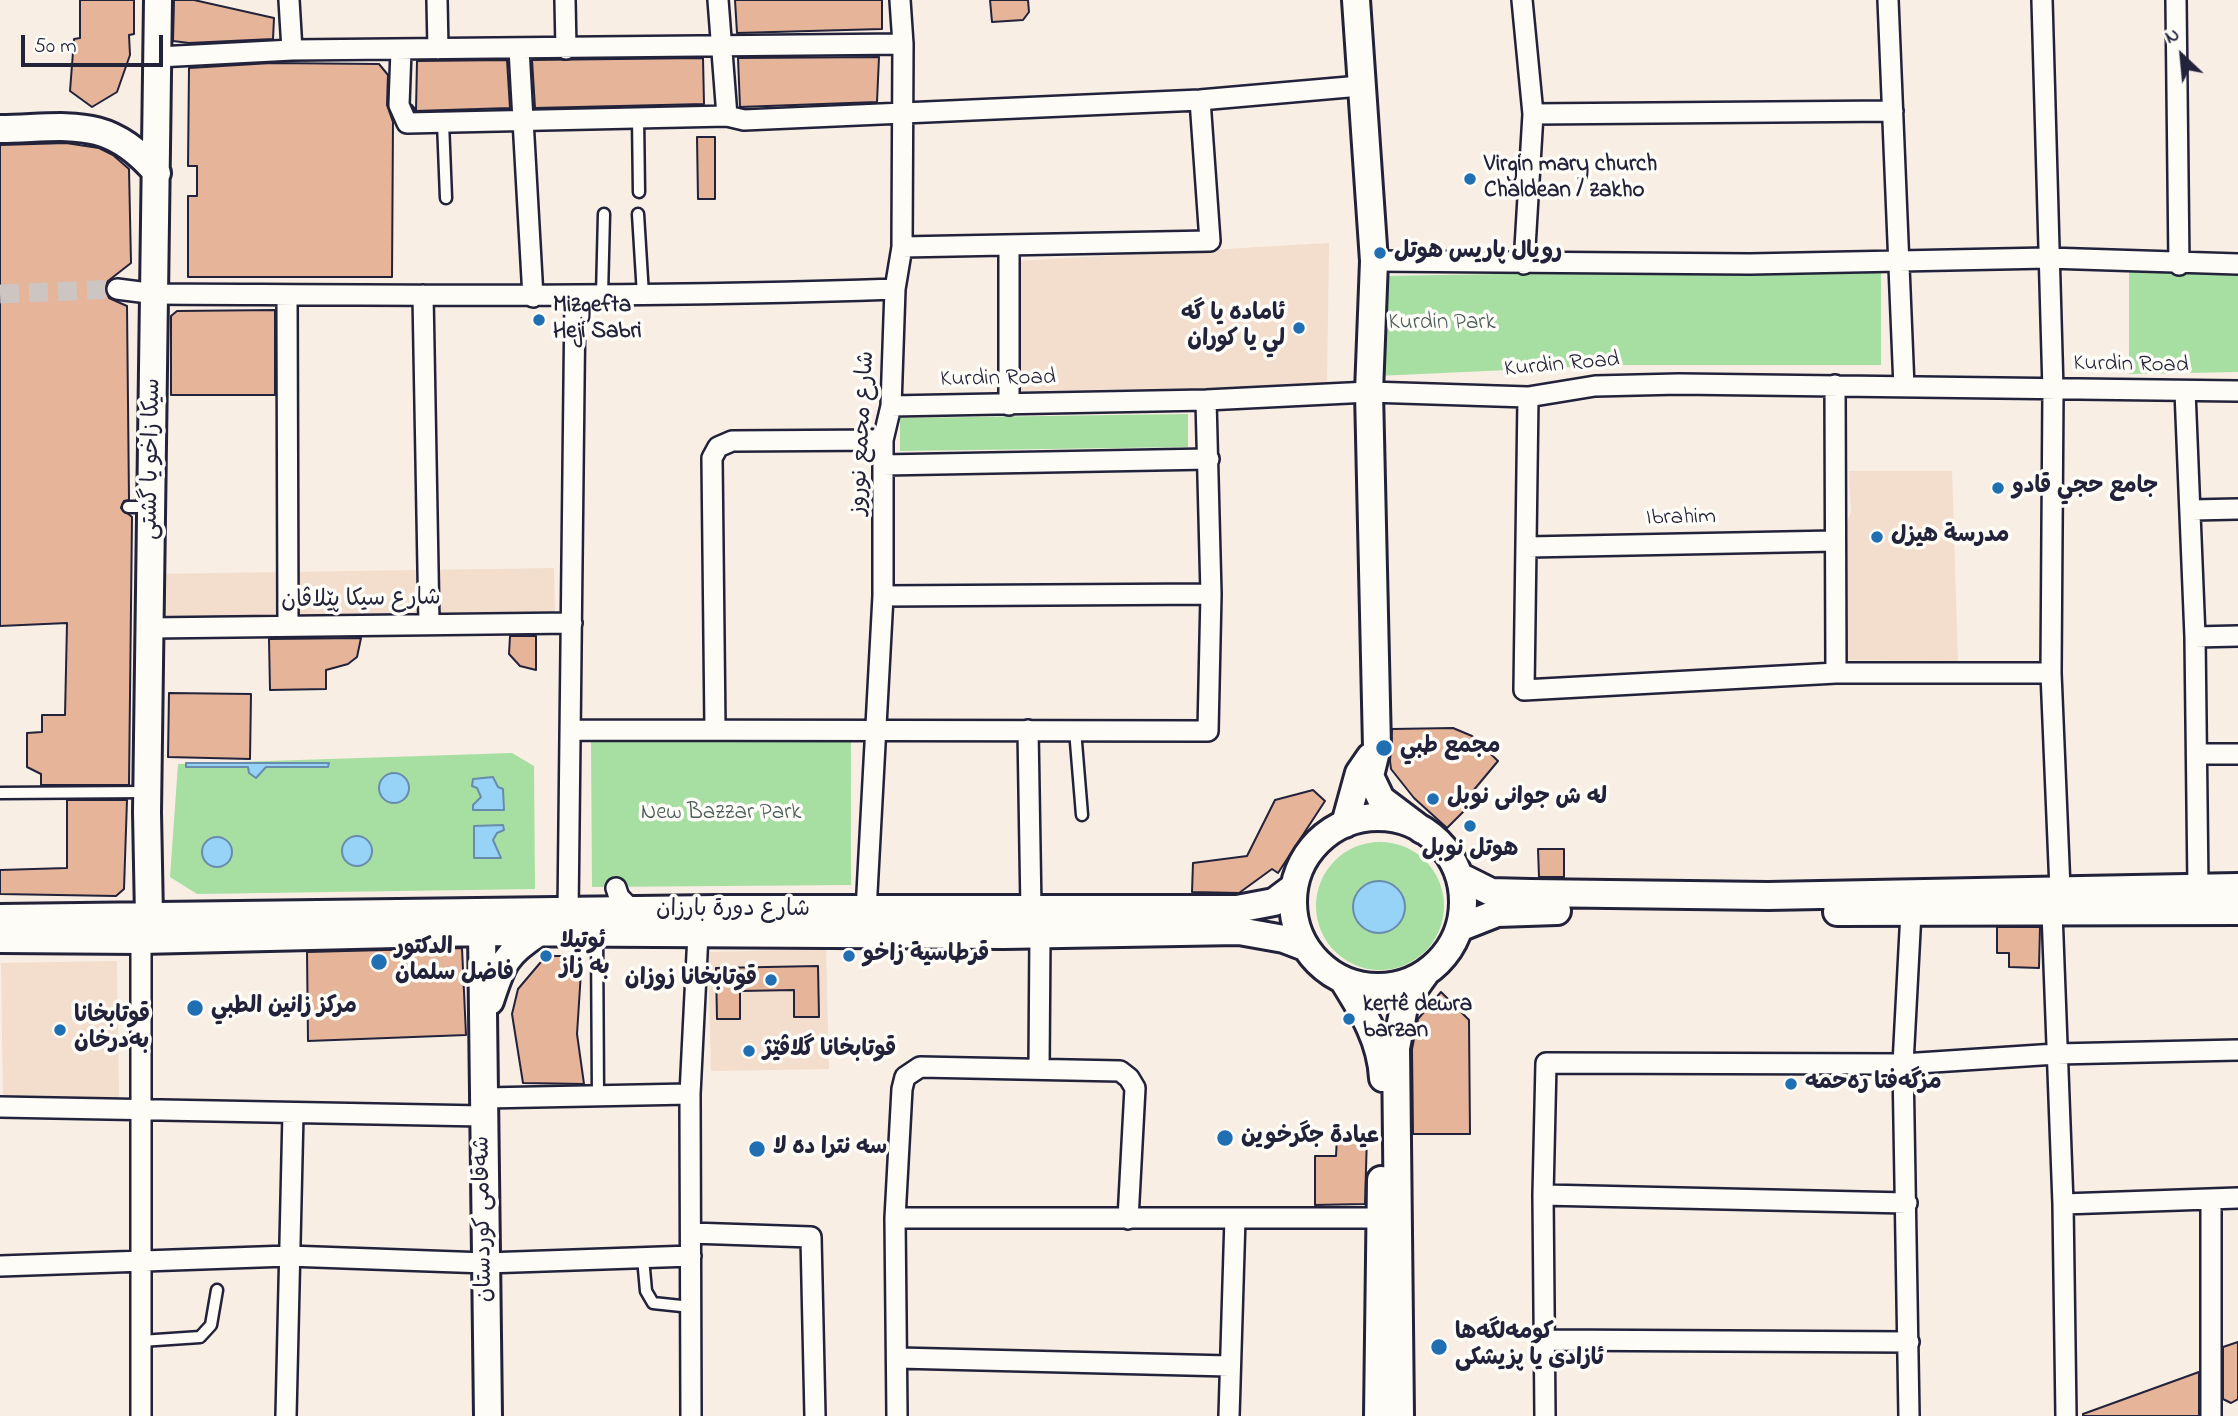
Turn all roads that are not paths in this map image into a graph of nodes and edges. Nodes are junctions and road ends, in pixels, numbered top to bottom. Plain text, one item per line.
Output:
1 (158, 0) edge
2 (289, 0) edge
3 (437, 0) edge
4 (565, 0) edge
5 (718, 0) edge
6 (900, 0) edge
7 (1356, 0) edge
8 (1522, 0) edge
9 (1888, 0) edge
10 (2042, 0) edge
11 (2176, 0) edge
12 (903, 44) junction
13 (720, 45) junction
14 (519, 48) junction
15 (438, 49) junction
16 (566, 49) junction
17 (292, 50) junction
18 (401, 50) junction
19 (158, 57) junction
20 (1360, 86) junction
21 (1200, 100) junction
22 (1893, 111) junction
23 (902, 114) junction
24 (1533, 114) junction
25 (727, 116) junction
26 (638, 118) junction
27 (523, 121) junction
28 (443, 122) junction
29 (0, 129) edge
30 (157, 173) junction
31 (639, 192) dead end
32 (446, 198) dead end
33 (604, 214) dead end
34 (638, 214) dead end
35 (1009, 246) junction
36 (902, 247) junction
37 (2049, 258) junction
38 (1897, 259) junction
39 (1374, 261) junction
40 (1524, 264) junction
41 (2238, 264) edge
42 (2179, 265) junction
43 (117, 289) tunnel mouth
44 (895, 289) junction
45 (156, 294) junction
46 (287, 295) junction
47 (423, 295) junction
48 (575, 296) junction
49 (602, 296) junction
50 (643, 296) junction
51 (533, 297) junction
52 (1835, 385) junction
53 (1904, 387) junction
54 (2053, 390) junction
55 (2185, 391) junction
56 (2238, 391) edge
57 (1369, 392) junction
58 (1528, 397) junction
59 (1206, 400) junction
60 (1009, 405) junction
61 (891, 406) junction
62 (883, 440) junction
63 (1209, 459) junction
64 (883, 466) junction
65 (2238, 509) edge
66 (2192, 510) junction
67 (1835, 541) junction
68 (1528, 547) junction
69 (1211, 594) junction
70 (883, 596) junction
71 (572, 623) junction
72 (429, 624) junction
73 (288, 626) junction
74 (150, 628) junction
75 (2238, 636) edge
76 (2195, 637) junction
77 (1836, 673) junction
78 (2051, 673) junction
79 (874, 728) junction
80 (716, 729) junction
81 (571, 730) junction
82 (1028, 730) junction
83 (1075, 730) junction
84 (1377, 747) junction
85 (2197, 754) junction
86 (2238, 754) edge
87 (147, 792) junction
88 (0, 793) edge
89 (1082, 815) dead end
90 (1345, 824) junction
91 (1422, 830) junction
92 (1459, 876) junction
93 (1294, 887) junction
94 (2199, 887) junction
95 (2238, 887) edge
96 (616, 888) dead end
97 (2056, 901) junction
98 (633, 911) junction
99 (866, 911) junction
100 (2238, 911) edge
101 (1911, 912) junction
102 (568, 913) junction
103 (0, 918) edge
104 (1035, 922) junction
105 (156, 928) junction
106 (1459, 928) junction
107 (482, 932) junction
108 (538, 933) junction
109 (597, 933) junction
110 (698, 934) junction
111 (0, 939) edge
112 (1304, 947) junction
113 (1427, 972) junction
114 (1343, 980) junction
115 (482, 1022) junction
116 (2238, 1050) edge
117 (2056, 1054) junction
118 (1903, 1064) junction
119 (1039, 1069) junction
120 (690, 1094) junction
121 (598, 1096) junction
122 (0, 1107) edge
123 (483, 1107) junction
124 (141, 1110) junction
125 (293, 1113) junction
126 (1542, 1195) junction
127 (2238, 1198) edge
128 (2211, 1200) junction
129 (1907, 1203) junction
130 (2063, 1203) junction
131 (895, 1218) junction
132 (1235, 1218) junction
133 (1128, 1219) junction
134 (1380, 1219) junction
135 (691, 1233) junction
136 (288, 1256) junction
137 (691, 1256) junction
138 (643, 1258) junction
139 (142, 1260) junction
140 (486, 1263) junction
141 (0, 1266) edge
142 (217, 1290) dead end
143 (691, 1307) junction
144 (1543, 1340) junction
145 (141, 1341) junction
146 (1909, 1342) junction
147 (898, 1358) junction
148 (1229, 1366) junction
149 (141, 1416) edge
150 (286, 1416) edge
151 (488, 1416) edge
152 (691, 1416) edge
153 (815, 1416) edge
154 (897, 1416) edge
155 (1228, 1416) edge
156 (1378, 1416) edge
157 (1400, 1416) edge
158 (1545, 1416) edge
159 (1909, 1416) edge
160 (2066, 1416) edge
161 (2211, 1416) edge

1 - 19 main road, سیکا زاخو یا گشتى
2 - 17 street
3 - 15 street
4 - 16 street
5 - 13 street
6 - 12 street, شارع مجمع نوروز
7 - 20 main road
8 - 24 street
9 - 22 street
10 - 37 street
11 - 42 street
12 - 13 street
12 - 23 street, شارع مجمع نوروز
13 - 16 street
13 - 25 street
14 - 15 street
14 - 16 street
14 - 27 street
15 - 18 street
17 - 18 street
17 - 19 street
18 - 28 street
19 - 30 main road, سیکا زاخو یا گشتى
20 - 21 street
20 - 39 main road
21 - 23 street
21 - 35 street
22 - 24 street
22 - 38 street
23 - 25 street
23 - 36 street, شارع مجمع نوروز
24 - 40 street
25 - 26 street
26 - 27 street
26 - 31 lane
27 - 28 street
27 - 51 street
28 - 32 lane
29 - 30 main road
30 - 45 main road, سیکا زاخو یا گشتى
33 - 49 lane
34 - 50 lane
35 - 36 street
35 - 60 street
36 - 44 street, شارع مجمع نوروز
37 - 38 street
37 - 42 street
37 - 54 street
38 - 40 street
38 - 53 street
39 - 40 street
39 - 57 main road
41 - 42 street
43 - 45 street
44 - 50 street
44 - 61 street, شارع مجمع نوروز
45 - 46 street
45 - 74 main road, سیکا زاخو یا گشتى
46 - 47 street
46 - 73 street
47 - 51 street
47 - 72 street
48 - 49 street
48 - 51 street
48 - 71 street
49 - 50 street
52 - 53 street, Kurdin Road
52 - 58 street, Kurdin Road
52 - 67 street
53 - 54 street, Kurdin Road
54 - 55 street, Kurdin Road
54 - 78 street
55 - 56 street, Kurdin Road
55 - 66 street
57 - 58 street, Kurdin Road
57 - 59 street, Kurdin Road
57 - 84 main road
58 - 68 street
59 - 60 street, Kurdin Road
59 - 63 street
60 - 61 street, Kurdin Road
61 - 62 street, شارع مجمع نوروز
62 - 64 street, شارع مجمع نوروز
62 - 80 street
63 - 64 street
63 - 69 street
64 - 70 street, شارع مجمع نوروز
65 - 66 street
66 - 76 street
67 - 68 street, Ibrahim
67 - 77 street
68 - 77 street
69 - 70 street
69 - 83 street
70 - 79 street, شارع مجمع نوروز
71 - 72 street, شارع سيكا پێلاڤان
71 - 81 street
72 - 73 street, شارع سيكا پێلاڤان
73 - 74 street, شارع سيكا پێلاڤان
74 - 87 main road, سیکا زاخو یا گشتى
75 - 76 street
76 - 85 street
77 - 78 street
78 - 97 street
79 - 80 street
79 - 82 street
79 - 99 street, شارع مجمع نوروز
80 - 81 street
81 - 102 street
82 - 83 street
82 - 104 street
83 - 89 lane
84 - 90 main road
84 - 91 main road
85 - 86 street
85 - 94 street
87 - 88 lane
87 - 105 main road, سیکا زاخو یا گشتى
90 - 91 main road
90 - 93 main road
91 - 92 main road
92 - 97 main road
92 - 106 main road
93 - 104 main road, شارع دورة بارزان
93 - 112 main road
94 - 95 main road
94 - 97 main road
96 - 98 street
97 - 100 main road
97 - 101 main road
97 - 117 street
98 - 99 main road, شارع دورة بارزان
98 - 102 main road, شارع دورة بارزان
99 - 104 main road, شارع دورة بارزان
101 - 106 main road
101 - 118 street
102 - 105 main road, شارع دورة بارزان
103 - 105 main road
104 - 110 main road, شارع دورة بارزان
104 - 112 main road
104 - 119 street
105 - 107 main road, شارع دورة بارزان
105 - 111 main road
105 - 124 street
106 - 113 main road
107 - 108 main road, شارع دورة بارزان
107 - 115 main road, شەقامی کوردستان
108 - 109 main road, شارع دورة بارزان
108 - 115 main road, شەقامی کوردستان
109 - 110 main road, شارع دورة بارزان
109 - 121 lane
110 - 120 street
112 - 114 main road
113 - 114 main road
113 - 157 main road
114 - 134 main road
115 - 123 main road, شەقامی کوردستان
116 - 117 street
117 - 118 street
117 - 130 street
118 - 126 street
118 - 129 street
119 - 131 street
119 - 133 street
120 - 121 street
120 - 135 street
121 - 123 street
122 - 124 street
123 - 125 street
123 - 140 main road, شەقامی کوردستان
124 - 125 street
124 - 139 street
125 - 136 street
126 - 129 street
126 - 144 street
127 - 128 street
128 - 130 street
128 - 161 street
129 - 146 street
130 - 160 street
131 - 133 street
131 - 147 street
132 - 133 street
132 - 134 street
132 - 148 street
134 - 156 main road
135 - 137 street
135 - 153 street
136 - 139 street
136 - 140 street
136 - 150 street
137 - 138 street
137 - 143 street
138 - 140 street
138 - 143 lane
139 - 141 street
139 - 145 street
140 - 151 main road, شەقامی کوردستان
142 - 145 lane
143 - 152 street
144 - 146 street
144 - 158 street
145 - 149 street
146 - 159 street
147 - 148 street
147 - 154 street
148 - 155 street

